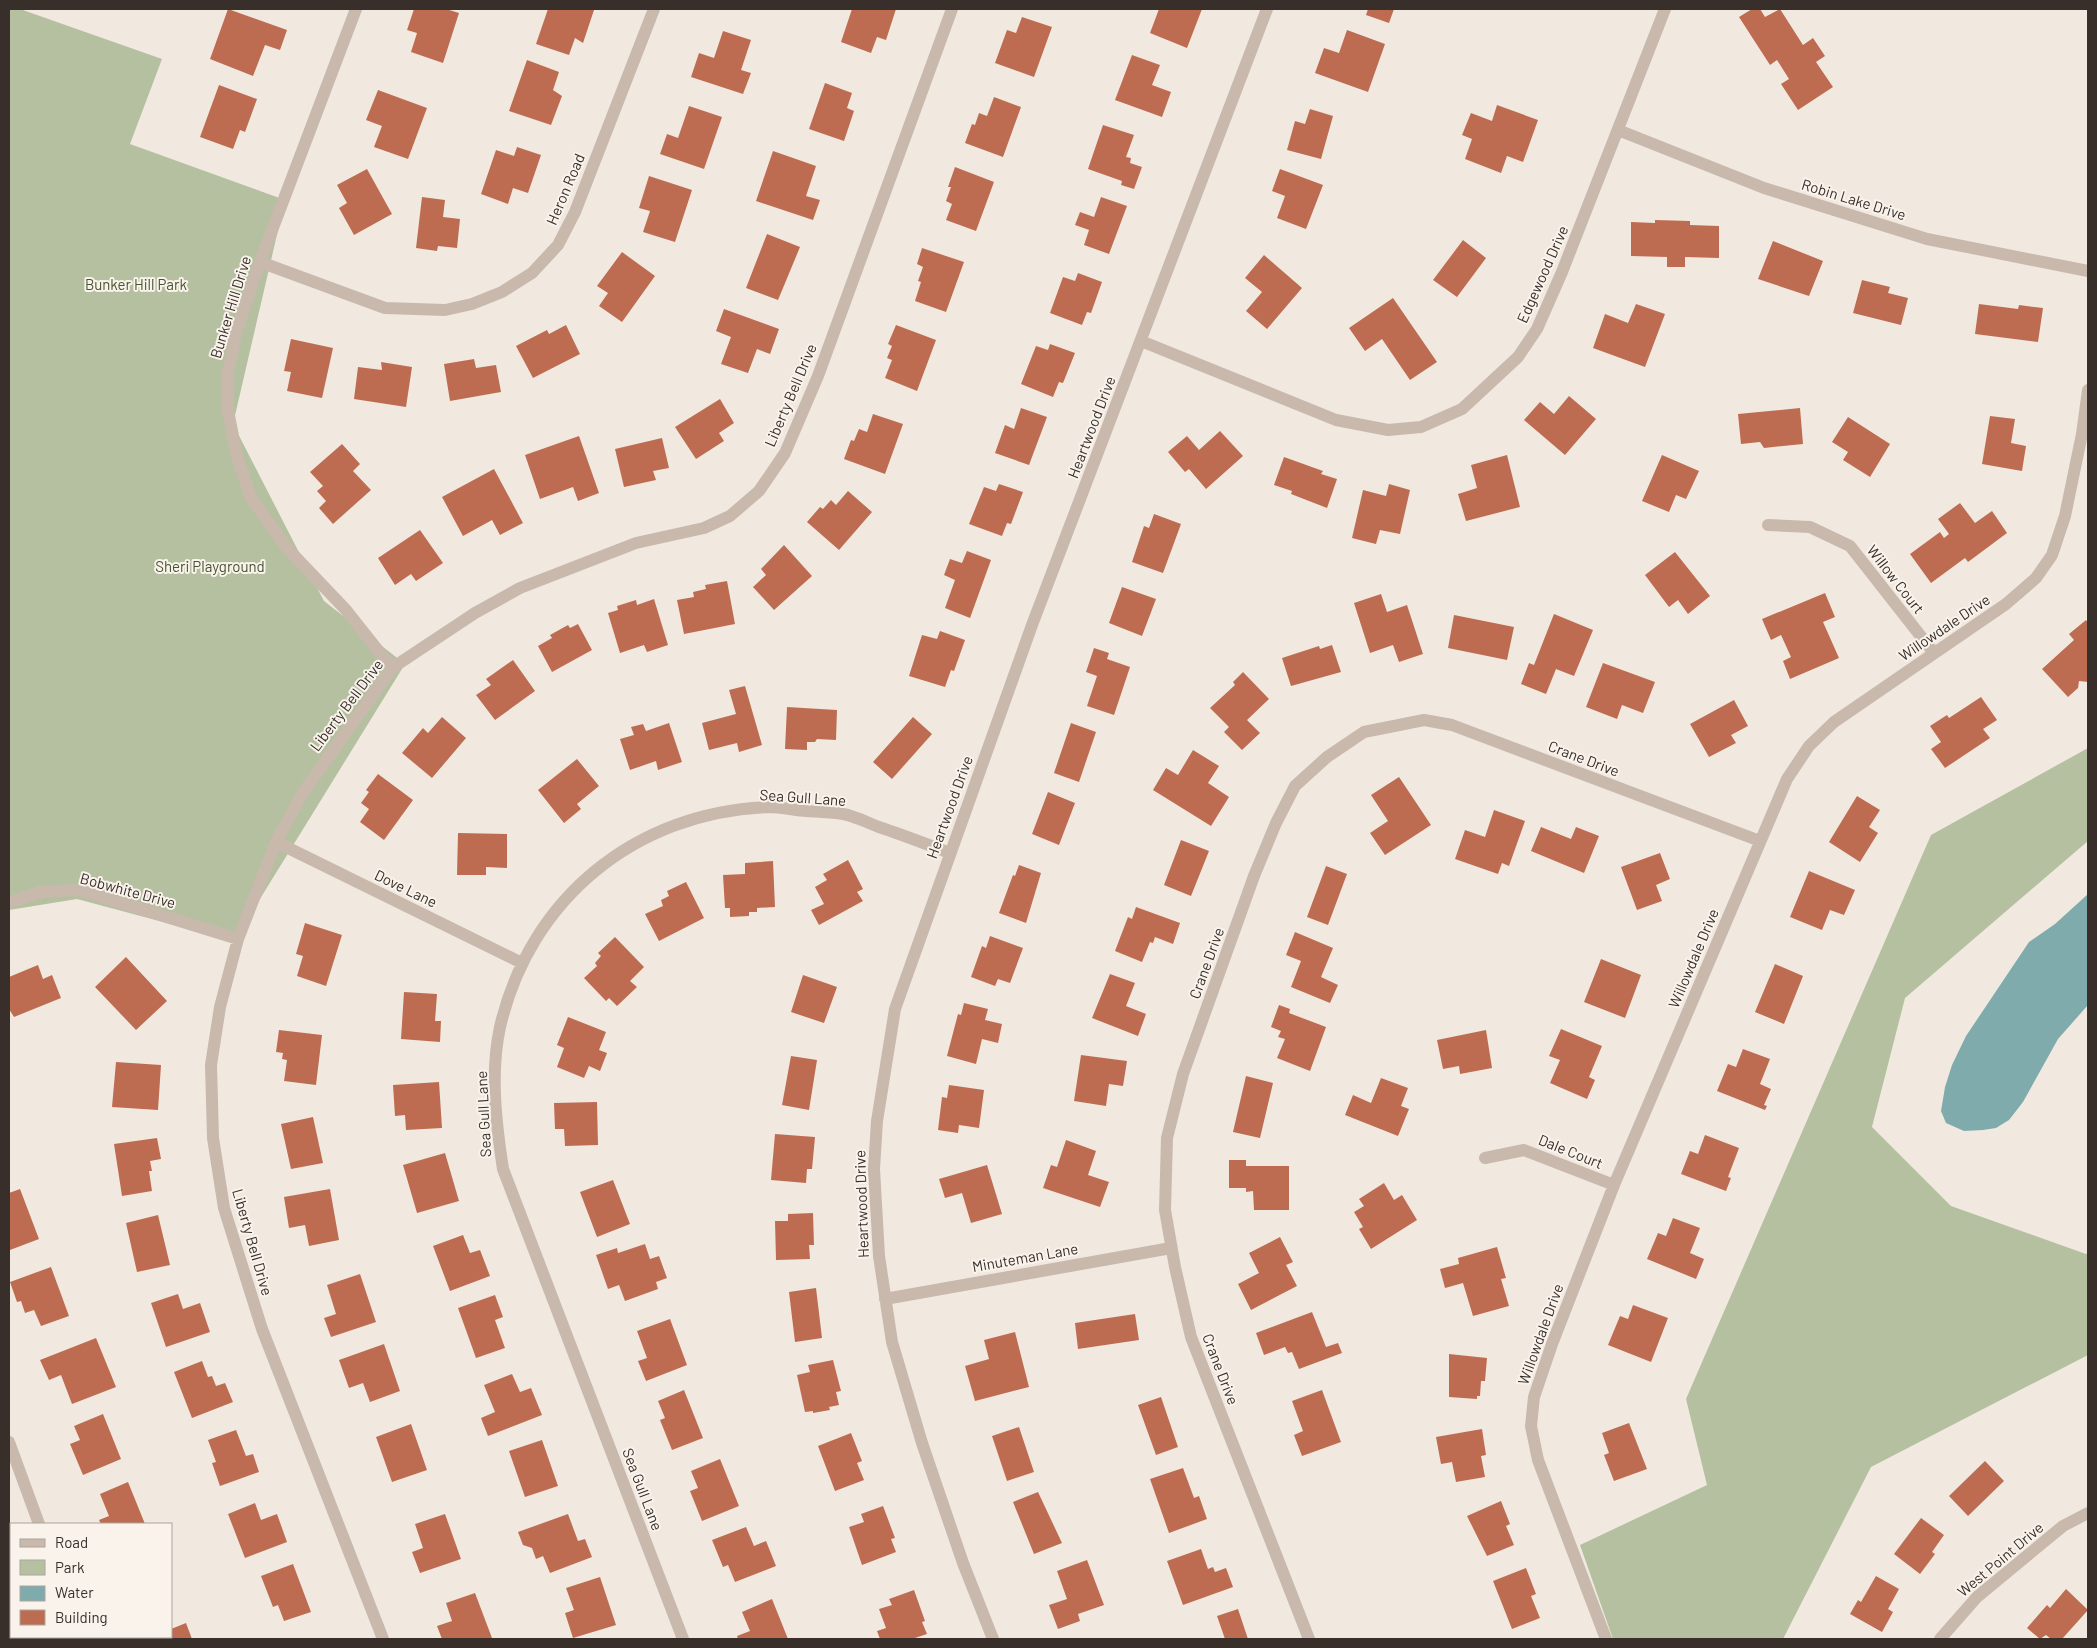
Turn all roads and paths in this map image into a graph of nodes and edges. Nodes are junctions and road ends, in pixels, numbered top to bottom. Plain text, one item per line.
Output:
1 (356, 9) edge
2 (654, 9) edge
3 (952, 9) edge
4 (1267, 9) edge
5 (1665, 9) edge
6 (1618, 130) junction
7 (260, 262) junction
8 (2088, 271) edge
9 (1142, 341) junction
10 (2088, 390) edge
11 (1768, 525) dead end
12 (1934, 653) junction
13 (392, 668) junction
14 (1760, 841) junction
15 (276, 842) junction
16 (950, 853) junction
17 (9, 904) edge
18 (238, 939) junction
19 (522, 963) junction
20 (1485, 1158) dead end
21 (1614, 1185) junction
22 (1171, 1248) junction
23 (885, 1299) junction
24 (9, 1442) edge
25 (2088, 1513) edge
26 (39, 1523) edge
27 (383, 1639) edge
28 (683, 1639) edge
29 (993, 1639) edge
30 (1309, 1639) edge
31 (1606, 1639) edge
32 (1940, 1639) edge

1 - 7 street, Bunker Hill Drive
2 - 7 street, Heron Road
3 - 13 street, Liberty Bell Drive
4 - 9 street, Heartwood Drive
5 - 6 street, Edgewood Drive
6 - 8 street, Robin Lake Drive
6 - 9 street, Edgewood Drive
7 - 13 street, Bunker Hill Drive
9 - 16 street, Heartwood Drive
10 - 12 street, Willowdale Drive
11 - 12 street, Willow Court
12 - 14 street, Willowdale Drive
13 - 15 street, Liberty Bell Drive
14 - 21 street, Willowdale Drive
14 - 22 street, Crane Drive
15 - 18 street, Liberty Bell Drive
15 - 19 street, Dove Lane
16 - 19 street, Sea Gull Lane
16 - 23 street, Heartwood Drive
17 - 18 street, Bobwhite Drive
18 - 27 street, Liberty Bell Drive
19 - 28 street, Sea Gull Lane
20 - 21 street, Dale Court
21 - 31 street, Willowdale Drive
22 - 23 street, Minuteman Lane
22 - 30 street, Crane Drive
23 - 29 street, Heartwood Drive
24 - 26 street
25 - 32 street, West Point Drive

